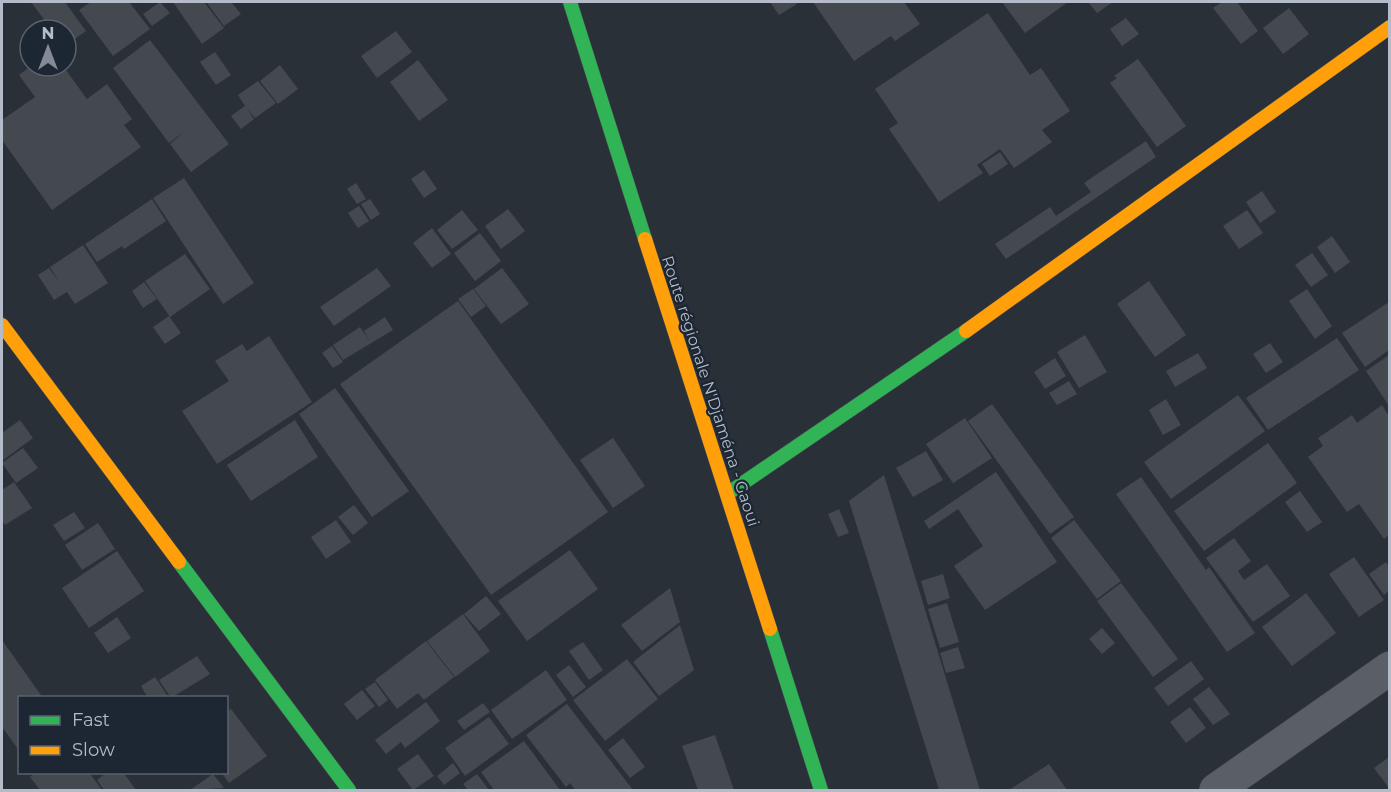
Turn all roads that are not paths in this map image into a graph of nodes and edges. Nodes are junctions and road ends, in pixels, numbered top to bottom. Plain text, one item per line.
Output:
1 (570, 2) edge
2 (1389, 27) edge
3 (2, 325) edge
4 (727, 494) junction
5 (1389, 668) edge
6 (350, 790) edge
7 (821, 790) edge
8 (1216, 790) edge

1 - 4 street, Route régionale N'Djaména - Gaoui
2 - 4 street
3 - 6 street
4 - 7 street, Route régionale N'Djaména - Gaoui
5 - 8 street

